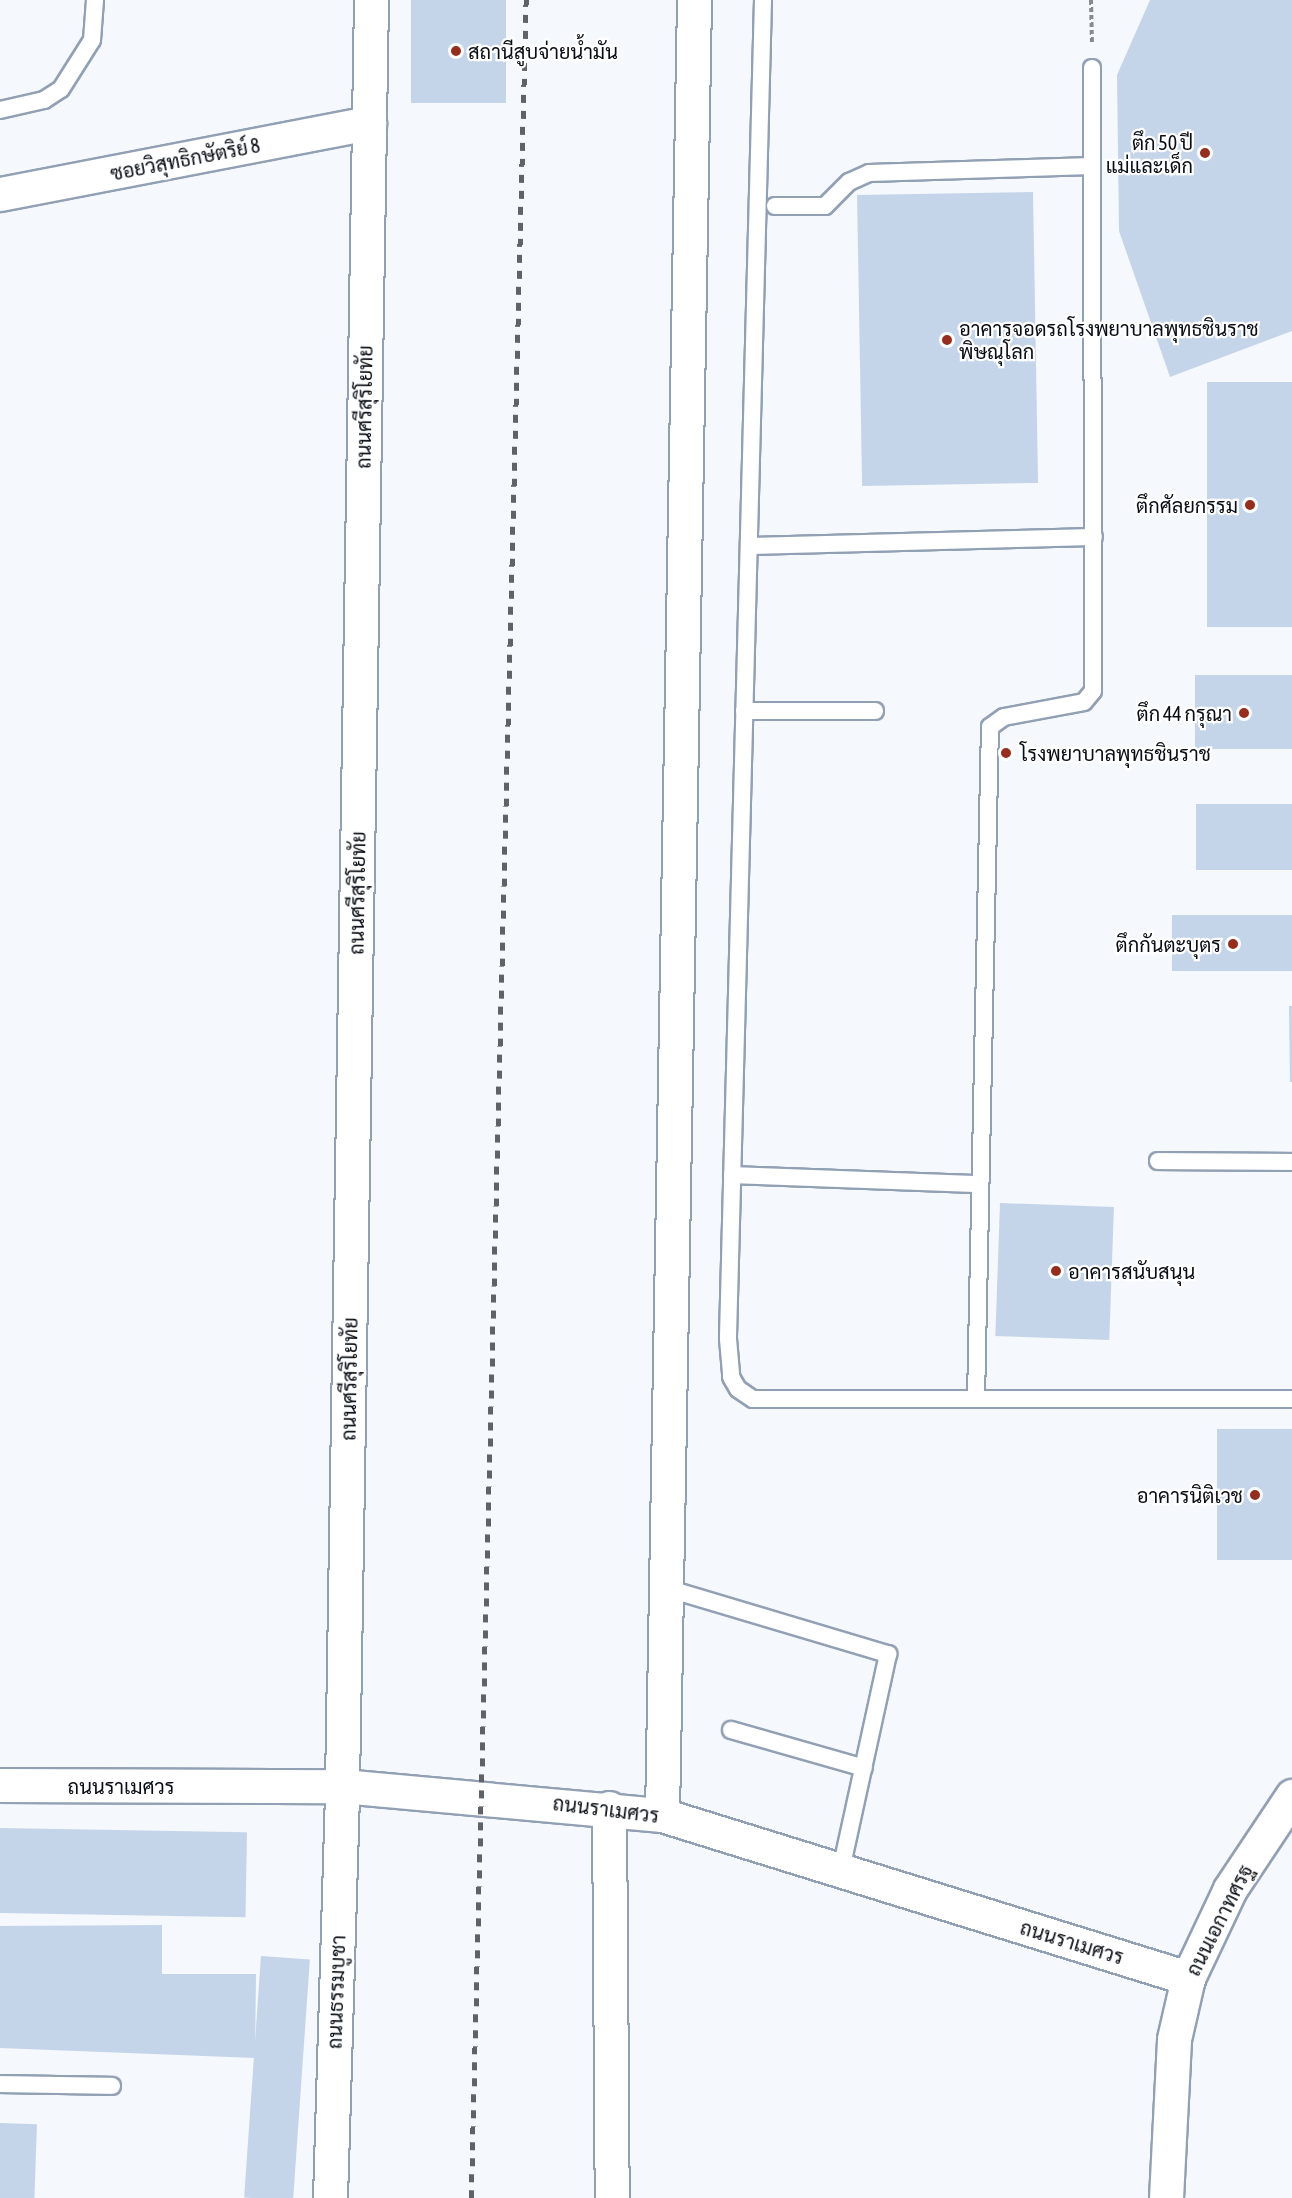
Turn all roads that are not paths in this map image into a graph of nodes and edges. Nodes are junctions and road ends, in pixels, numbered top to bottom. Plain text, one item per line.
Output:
1 (95, 0) edge
2 (371, 0) edge
3 (694, 0) edge
4 (763, 0) edge
5 (1092, 68) road end
6 (0, 110) edge
7 (369, 123) junction
8 (1092, 166) junction
9 (0, 194) edge
10 (775, 206) dead end
11 (1094, 537) junction
12 (749, 546) junction
13 (744, 711) junction
14 (875, 711) dead end
15 (1158, 1161) dead end
16 (1292, 1162) edge
17 (732, 1175) junction
18 (980, 1184) junction
19 (976, 1399) junction
20 (1292, 1399) edge
21 (666, 1588) junction
22 (731, 1730) dead end
23 (864, 1768) junction
24 (0, 1785) edge
25 (342, 1786) junction
26 (1292, 1796) edge
27 (609, 1808) junction
28 (662, 1815) junction
29 (841, 1870) junction
30 (1188, 1978) junction
31 (0, 2084) edge
32 (112, 2086) dead end
33 (330, 2198) edge
34 (612, 2198) edge
35 (1166, 2198) edge

1 - 6 lane
2 - 7 street, ถนนศรีสุริโยทัย
3 - 21 street
4 - 12 lane
5 - 8 lane
7 - 9 street, ซอยวิสุทธิกษัตริย์ 8
7 - 25 street, ถนนศรีสุริโยทัย
8 - 10 lane
8 - 11 lane
11 - 12 lane
11 - 18 lane
12 - 13 lane
13 - 14 lane
13 - 17 lane
15 - 16 lane
17 - 18 lane
17 - 19 lane
18 - 19 lane
19 - 20 lane
21 - 23 lane
21 - 28 street
22 - 23 lane
23 - 29 lane
24 - 25 street, ถนนราเมศวร
25 - 27 street, ถนนราเมศวร
25 - 33 street, ถนนธรรมบูชา
26 - 30 street, ถนนเอกาทศรฐ
27 - 28 street, ถนนราเมศวร
27 - 34 street
28 - 29 street, ถนนราเมศวร
29 - 30 street, ถนนราเมศวร
30 - 35 street, ถนนเอกาทศรฐ
31 - 32 lane

